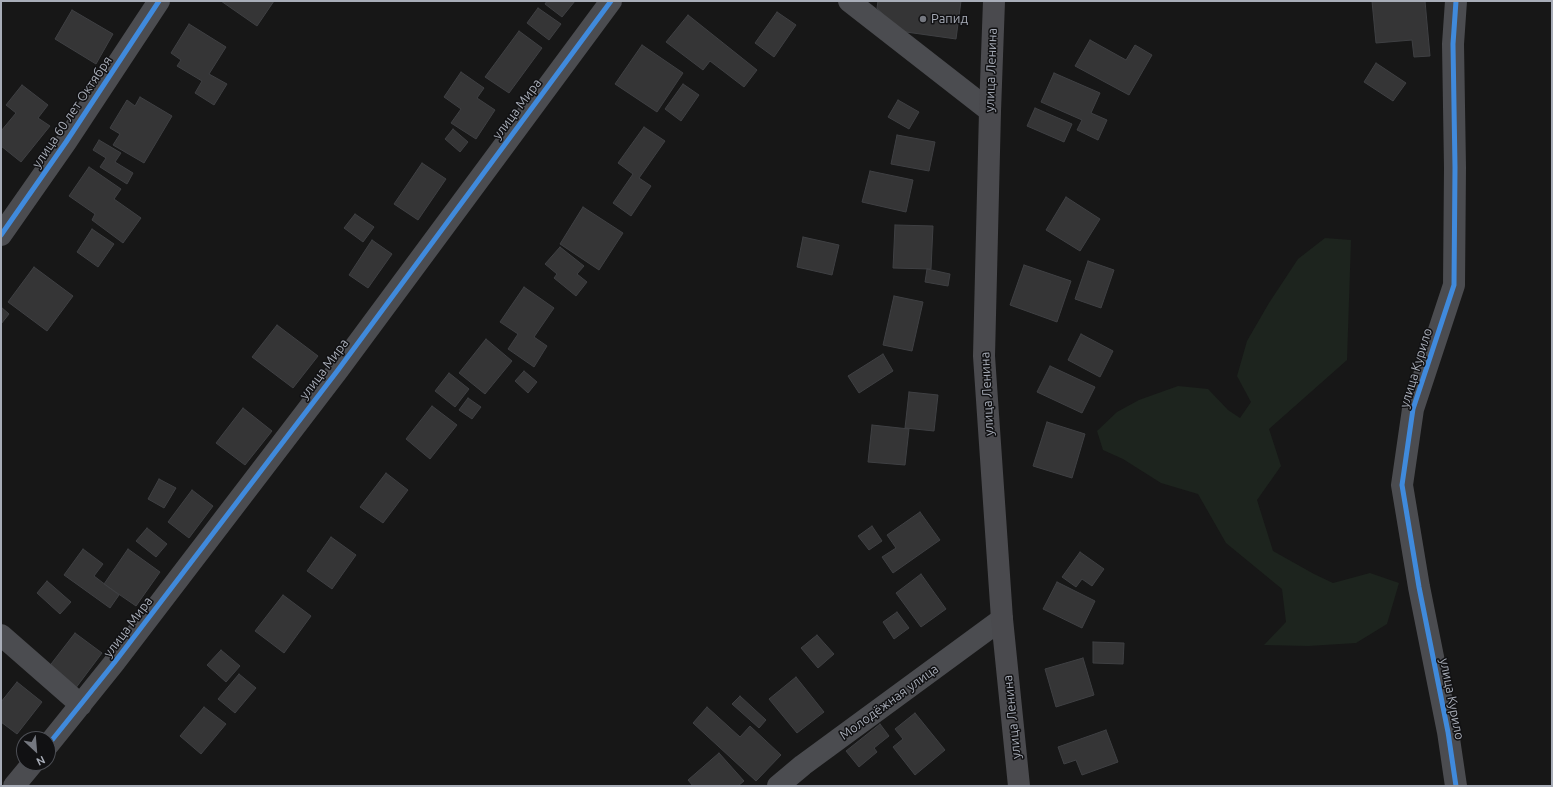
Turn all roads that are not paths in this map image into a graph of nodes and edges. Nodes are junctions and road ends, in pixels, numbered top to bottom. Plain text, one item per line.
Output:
1 (159, 1) edge
2 (611, 1) edge
3 (849, 1) edge
4 (994, 1) edge
5 (1456, 1) edge
6 (990, 111) junction
7 (1, 235) edge
8 (1002, 619) junction
9 (1, 635) edge
10 (81, 705) junction
11 (56, 735) edge
12 (26, 771) edge
13 (14, 786) edge
14 (778, 786) edge
15 (1019, 786) edge
16 (1456, 786) edge

1 - 7 street, улица 60 лет Октября
2 - 10 street, улица Мира
3 - 6 street
4 - 6 main road, улица Ленина
5 - 16 street, улица Курило
6 - 8 main road, улица Ленина
8 - 14 street, Молодёжная улица
8 - 15 main road, улица Ленина
9 - 10 street
10 - 11 street, улица Мира
12 - 13 street

